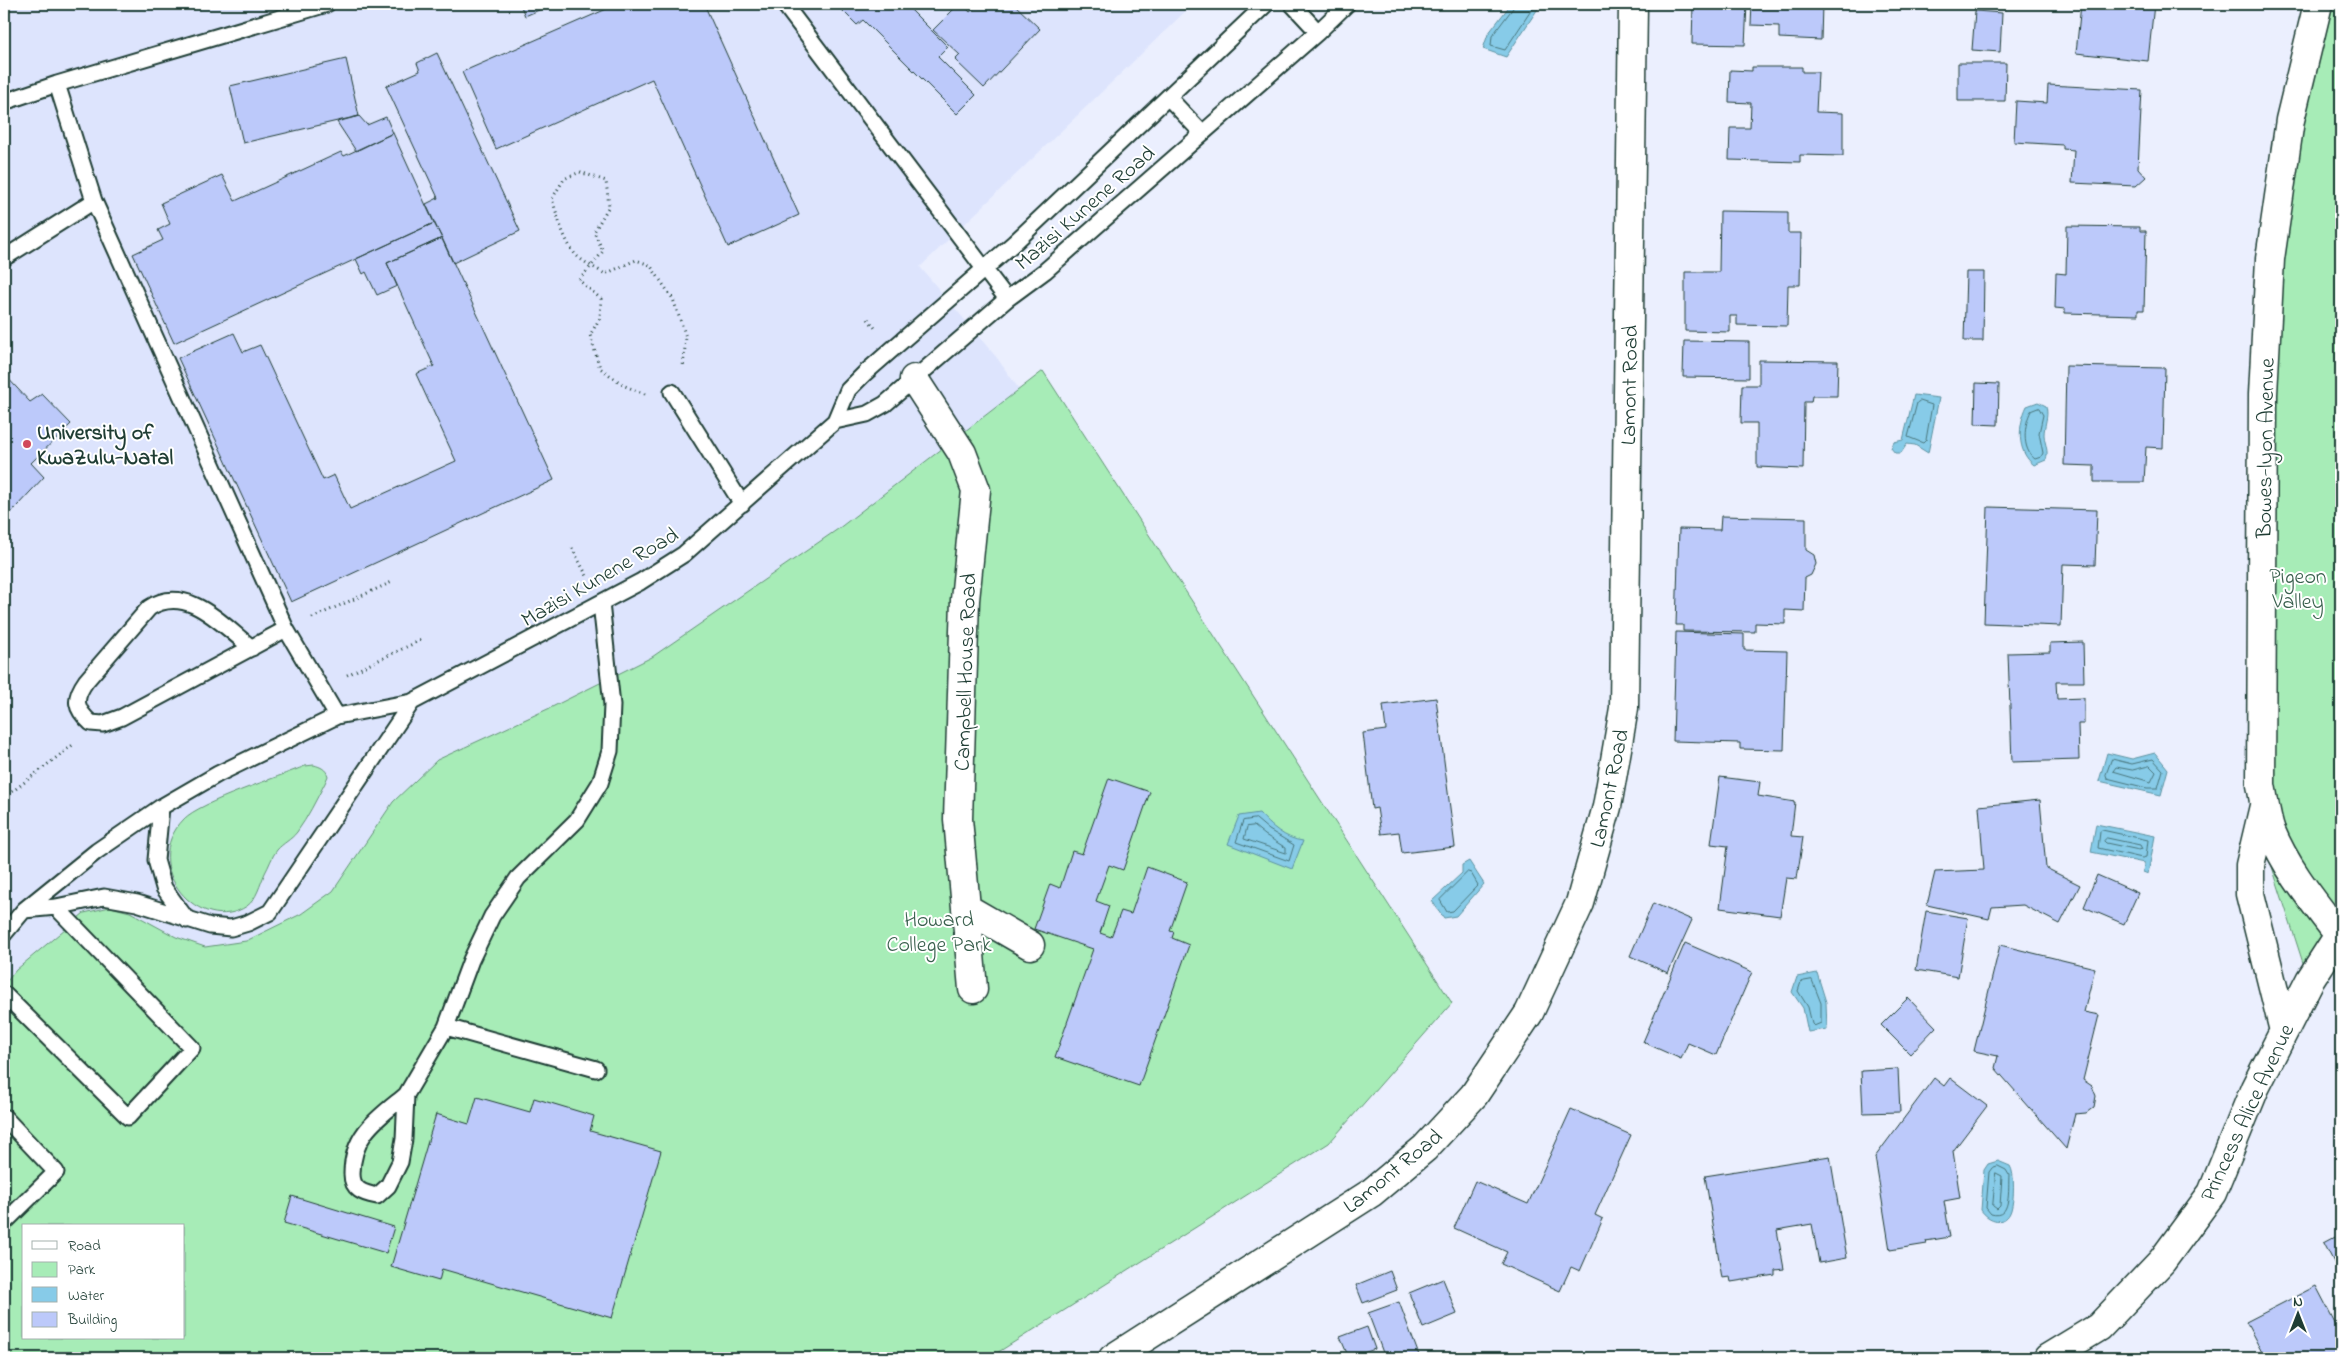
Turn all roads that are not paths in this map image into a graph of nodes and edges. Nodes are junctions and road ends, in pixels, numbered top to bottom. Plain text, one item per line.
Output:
1 (327, 4) edge
2 (784, 4) edge
3 (1266, 4) edge
4 (1292, 4) edge
5 (1347, 4) edge
6 (1633, 4) edge
7 (2318, 4) edge
8 (1318, 32) junction
9 (57, 84) junction
10 (1168, 97) junction
11 (4, 102) edge
12 (1202, 133) junction
13 (94, 201) junction
14 (4, 258) edge
15 (983, 269) junction
16 (1007, 299) junction
17 (914, 379) junction
18 (672, 392) road end
19 (835, 421) junction
20 (742, 504) junction
21 (601, 603) junction
22 (286, 629) junction
23 (252, 648) junction
24 (412, 702) junction
25 (337, 716) junction
26 (2264, 804) junction
27 (161, 807) junction
28 (56, 907) junction
29 (966, 908) junction
30 (24, 910) junction
31 (188, 920) junction
32 (4, 934) edge
33 (2340, 934) edge
34 (1030, 945) dead end
35 (973, 989) dead end
36 (4, 994) edge
37 (446, 1027) junction
38 (2284, 1031) junction
39 (596, 1069) dead end
40 (406, 1095) junction
41 (4, 1117) edge
42 (4, 1223) edge
43 (1113, 1358) edge
44 (2048, 1358) edge

1 - 9 lane
2 - 15 lane
3 - 10 lane, Mazisi Kunene Road
4 - 8 lane
5 - 8 lane, Mazisi Kunene Road
6 - 43 street, Lamont Road
7 - 26 street, Bowes-lyon Avenue
8 - 12 lane, Mazisi Kunene Road
9 - 11 lane
9 - 13 lane
10 - 12 lane
10 - 15 lane, Mazisi Kunene Road
12 - 16 lane, Mazisi Kunene Road
13 - 14 lane
13 - 22 lane
15 - 16 lane
15 - 19 lane, Mazisi Kunene Road
16 - 17 lane, Mazisi Kunene Road
17 - 19 lane, Mazisi Kunene Road
17 - 29 street, Campbell House Road
18 - 20 lane
19 - 20 lane, Mazisi Kunene Road
20 - 21 lane, Mazisi Kunene Road
21 - 24 lane, Mazisi Kunene Road
21 - 37 lane
22 - 23 lane
22 - 25 lane
23 - 23 lane
24 - 25 lane, Mazisi Kunene Road
24 - 31 lane, Mazisi Kunene Road
25 - 27 lane, Mazisi Kunene Road
26 - 33 street, Bowes-lyon Avenue
26 - 38 street
27 - 30 lane, Mazisi Kunene Road
27 - 31 lane
28 - 30 lane, Mazisi Kunene Road
28 - 31 lane, Mazisi Kunene Road
28 - 36 lane
29 - 34 street
29 - 35 street, Campbell House Road
30 - 32 lane, Mazisi Kunene Road
33 - 38 street, Princess Alice Avenue
37 - 39 lane
37 - 40 lane
38 - 44 street, Princess Alice Avenue
40 - 40 lane
41 - 42 lane

